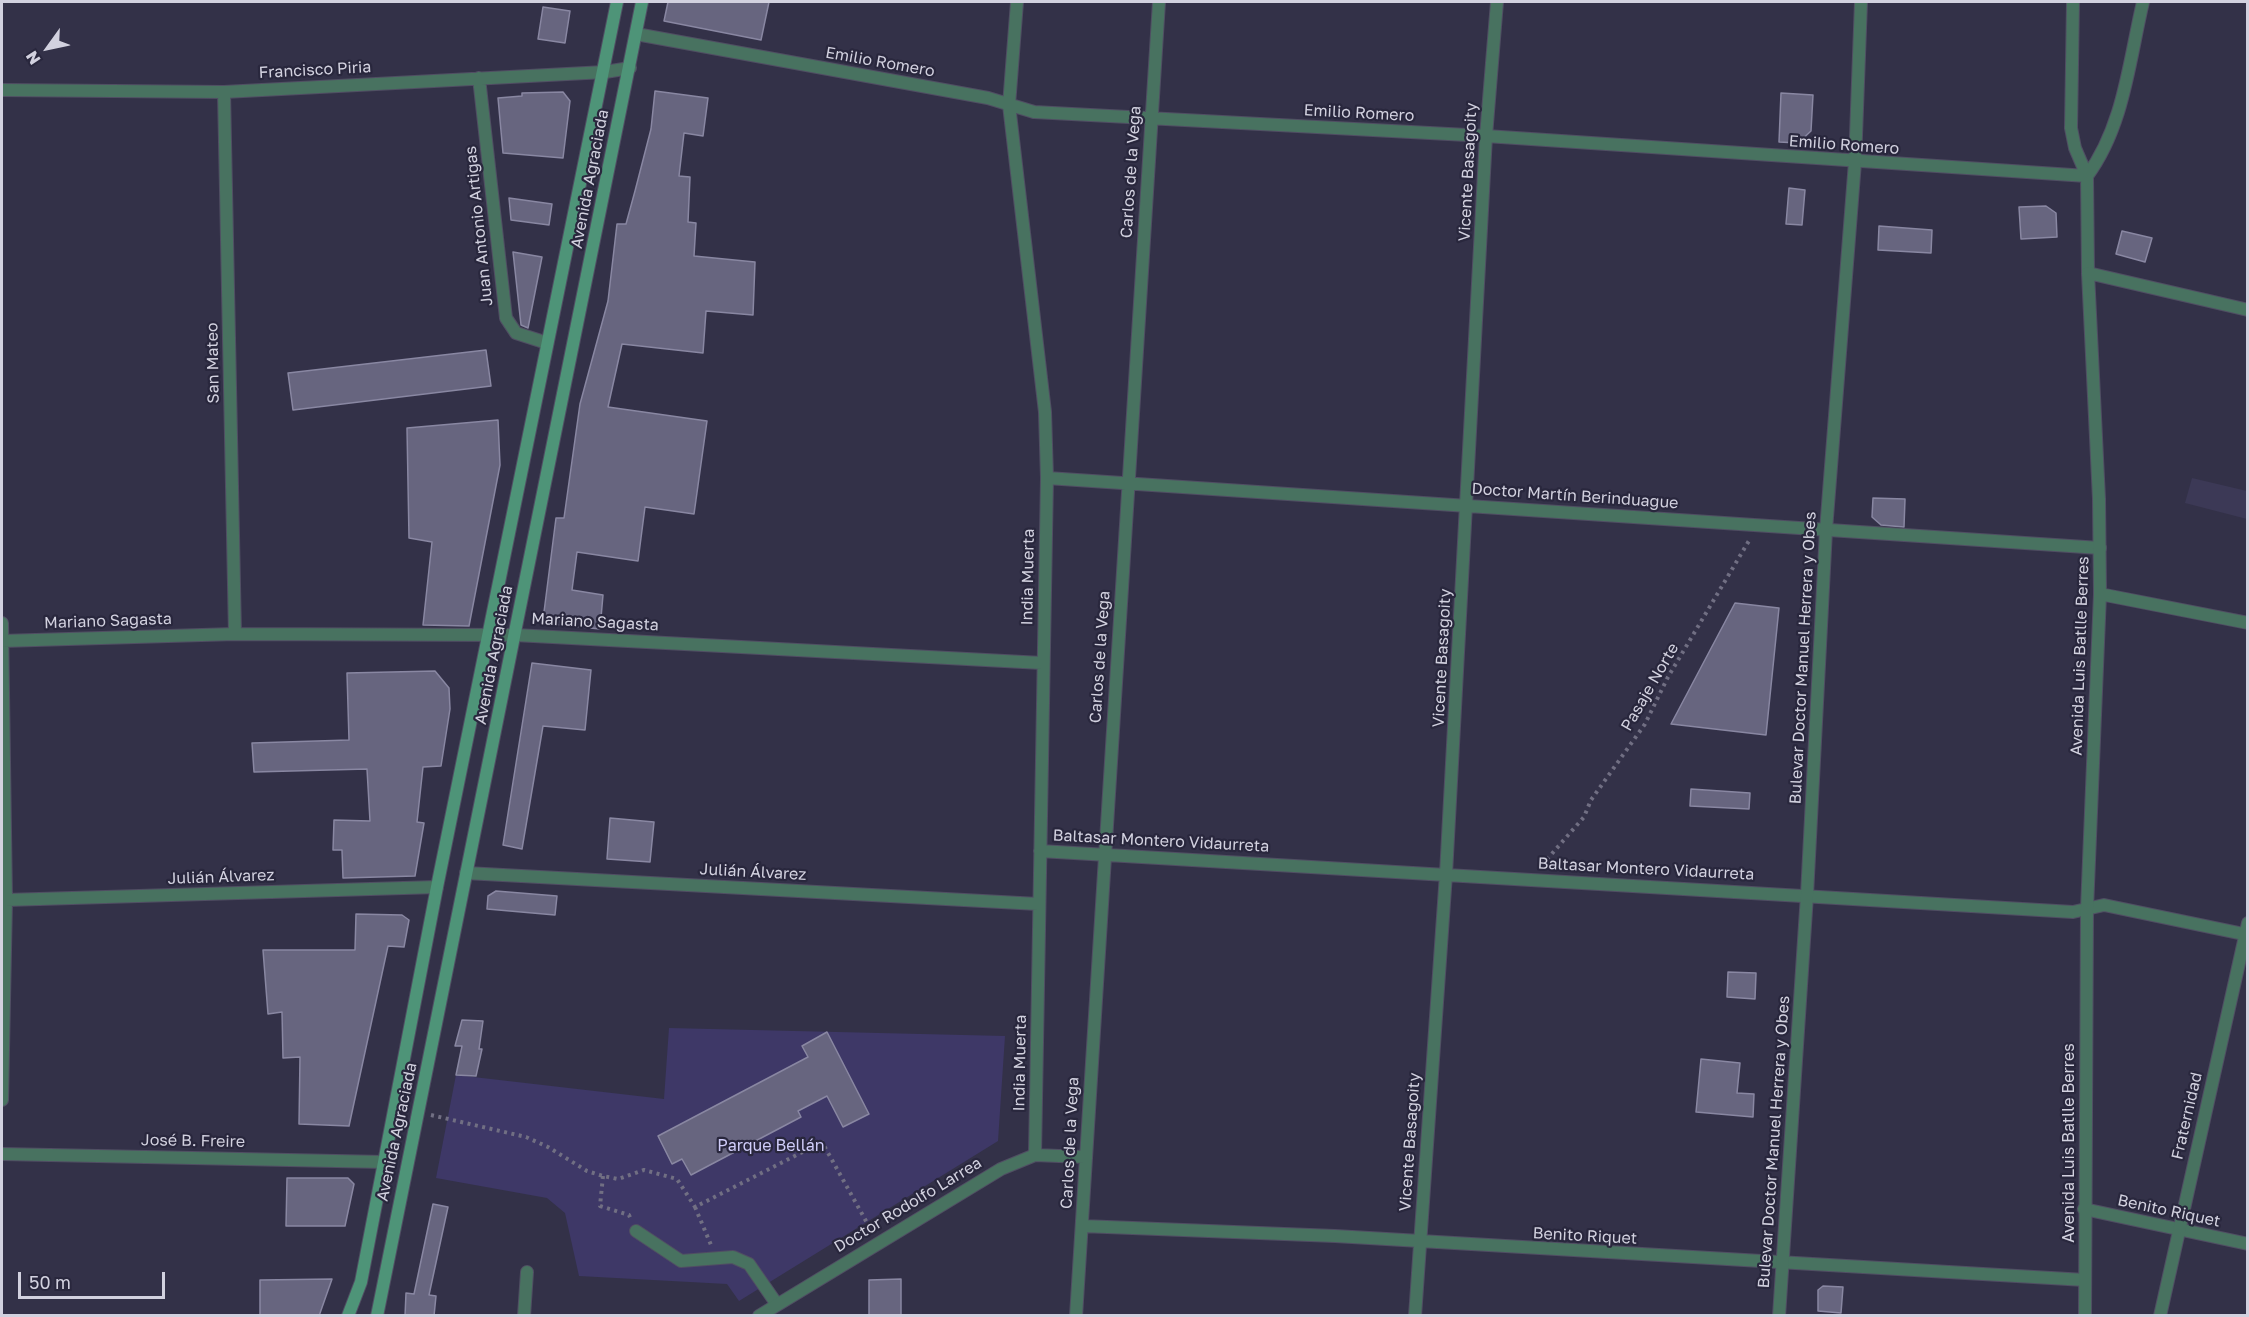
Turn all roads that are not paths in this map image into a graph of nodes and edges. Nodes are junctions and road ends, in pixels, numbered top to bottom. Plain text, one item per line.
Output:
1 (617, 2) edge
2 (642, 2) edge
3 (1017, 2) edge
4 (1159, 2) edge
5 (1497, 2) edge
6 (1862, 2) edge
7 (2073, 2) edge
8 (2143, 2) edge
9 (636, 34) junction
10 (630, 68) junction
11 (605, 72) junction
12 (479, 78) junction
13 (2, 90) edge
14 (224, 92) junction
15 (1009, 105) junction
16 (1151, 119) junction
17 (1486, 136) junction
18 (1855, 162) junction
19 (2087, 176) junction
20 (2088, 273) junction
21 (2247, 310) edge
22 (547, 343) junction
23 (1047, 478) junction
24 (1128, 483) junction
25 (1467, 506) junction
26 (1826, 530) junction
27 (2100, 548) junction
28 (2100, 594) junction
29 (2, 622) edge
30 (2247, 623) edge
31 (235, 634) junction
32 (489, 635) junction
33 (515, 635) junction
34 (2, 641) edge
35 (1042, 663) junction
36 (1040, 851) junction
37 (1104, 854) junction
38 (466, 873) junction
39 (1446, 874) junction
40 (437, 888) junction
41 (1807, 895) junction
42 (6, 900) junction
43 (1038, 903) junction
44 (2086, 909) junction
45 (2247, 931) edge
46 (2, 1100) edge
47 (2, 1154) edge
48 (1035, 1155) junction
49 (1084, 1157) junction
50 (384, 1162) junction
51 (2084, 1209) junction
52 (1082, 1226) junction
53 (2179, 1230) junction
54 (636, 1231) road end
55 (1420, 1243) junction
56 (2247, 1244) edge
57 (1782, 1263) junction
58 (527, 1272) dead end
59 (2085, 1280) junction
60 (776, 1303) junction
61 (348, 1316) edge
62 (377, 1316) edge
63 (524, 1316) edge
64 (759, 1316) edge
65 (1076, 1316) edge
66 (1415, 1316) edge
67 (1779, 1316) edge
68 (2085, 1316) edge
69 (2160, 1316) edge

1 - 11 main road, Avenida Agraciada
2 - 9 main road, Avenida Agraciada
3 - 15 street, India Muerta
4 - 16 street, Carlos de la Vega
5 - 17 street, Vicente Basagoity
6 - 18 street, Bulevar Doctor Manuel Herrera y Obes
7 - 19 street, Avenida Luis Batlle Berres
8 - 19 street
9 - 10 main road, Avenida Agraciada
9 - 15 street, Emilio Romero
10 - 11 street, Francisco Piria
10 - 33 main road, Avenida Agraciada
11 - 12 street, Francisco Piria
11 - 22 main road, Avenida Agraciada
12 - 14 street, Francisco Piria
12 - 22 street, Juan Antonio Artigas
13 - 14 street, Francisco Piria
14 - 31 street, San Mateo
15 - 16 street, Emilio Romero
15 - 23 street, India Muerta
16 - 17 street, Emilio Romero
16 - 24 street, Carlos de la Vega
17 - 18 street, Emilio Romero
17 - 25 street, Vicente Basagoity
18 - 19 street, Emilio Romero
18 - 26 street, Bulevar Doctor Manuel Herrera y Obes
19 - 20 street, Avenida Luis Batlle Berres
20 - 21 street
20 - 27 street, Avenida Luis Batlle Berres
22 - 32 main road, Avenida Agraciada
23 - 24 street, Doctor Martín Berinduague
23 - 35 street, India Muerta
24 - 25 street, Doctor Martín Berinduague
24 - 37 street, Carlos de la Vega
25 - 26 street, Doctor Martín Berinduague
25 - 39 street, Vicente Basagoity
26 - 27 street, Doctor Martín Berinduague
26 - 41 street, Bulevar Doctor Manuel Herrera y Obes
27 - 28 street, Avenida Luis Batlle Berres
28 - 30 street
28 - 44 street, Avenida Luis Batlle Berres
29 - 34 street
31 - 32 street, Mariano Sagasta
31 - 34 street, Mariano Sagasta
32 - 33 street, Mariano Sagasta
32 - 40 main road, Avenida Agraciada
33 - 35 street, Mariano Sagasta
33 - 38 main road, Avenida Agraciada
34 - 42 street
35 - 36 street, India Muerta
36 - 37 street, Baltasar Montero Vidaurreta
36 - 43 street, India Muerta
37 - 39 street, Baltasar Montero Vidaurreta
37 - 49 street, Carlos de la Vega
38 - 43 street, Julián Álvarez
38 - 62 main road, Avenida Agraciada
39 - 41 street, Baltasar Montero Vidaurreta
39 - 55 street, Vicente Basagoity
40 - 42 street, Julián Álvarez
40 - 50 main road, Avenida Agraciada
41 - 44 street, Baltasar Montero Vidaurreta
41 - 57 street, Bulevar Doctor Manuel Herrera y Obes
42 - 46 street
43 - 48 street, India Muerta
44 - 45 street, Baltasar Montero Vidaurreta
44 - 51 street, Avenida Luis Batlle Berres
45 - 53 street, Fraternidad
47 - 50 street, José B. Freire
48 - 49 street, Doctor Rodolfo Larrea
48 - 60 street, Doctor Rodolfo Larrea
49 - 52 street, Carlos de la Vega
50 - 61 main road, Avenida Agraciada
51 - 53 street, Benito Riquet
51 - 59 street, Avenida Luis Batlle Berres
52 - 55 street, Benito Riquet
52 - 65 street, Carlos de la Vega
53 - 56 street, Benito Riquet
53 - 69 street, Fraternidad
54 - 60 street
55 - 57 street, Benito Riquet
55 - 66 street, Vicente Basagoity
57 - 59 street, Benito Riquet
57 - 67 street, Bulevar Doctor Manuel Herrera y Obes
58 - 63 street
59 - 68 street, Avenida Luis Batlle Berres
60 - 64 street, Doctor Rodolfo Larrea

